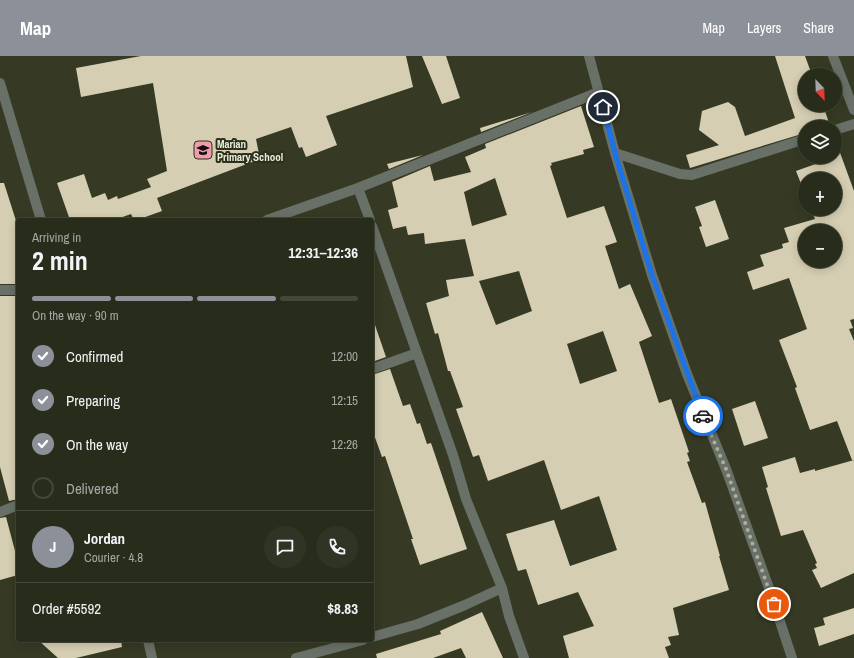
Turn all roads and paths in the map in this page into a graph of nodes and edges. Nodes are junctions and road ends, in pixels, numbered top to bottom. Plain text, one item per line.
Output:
1 (588, 56) edge
2 (833, 56) edge
3 (0, 83) edge
4 (599, 92) junction
5 (854, 110) edge
6 (854, 124) edge
7 (842, 128) edge
8 (798, 141) edge
9 (615, 153) junction
10 (358, 188) junction
11 (40, 218) edge
12 (273, 218) edge
13 (369, 218) edge
14 (374, 232) edge
15 (0, 290) edge
16 (16, 290) edge
17 (417, 354) junction
18 (374, 368) edge
19 (16, 507) edge
20 (0, 512) edge
21 (502, 588) junction
22 (374, 637) edge
23 (148, 642) edge
24 (356, 642) edge
25 (152, 658) edge
26 (296, 658) edge
27 (524, 658) edge
28 (792, 658) edge

1 - 4 street
2 - 5 street
3 - 11 street
4 - 9 street
4 - 10 street
6 - 7 street
8 - 9 street
9 - 28 street
10 - 12 street
10 - 13 street
14 - 17 street
15 - 16 street
17 - 18 street
17 - 21 street
19 - 20 street
21 - 22 street
21 - 27 street
23 - 25 street
24 - 26 street

